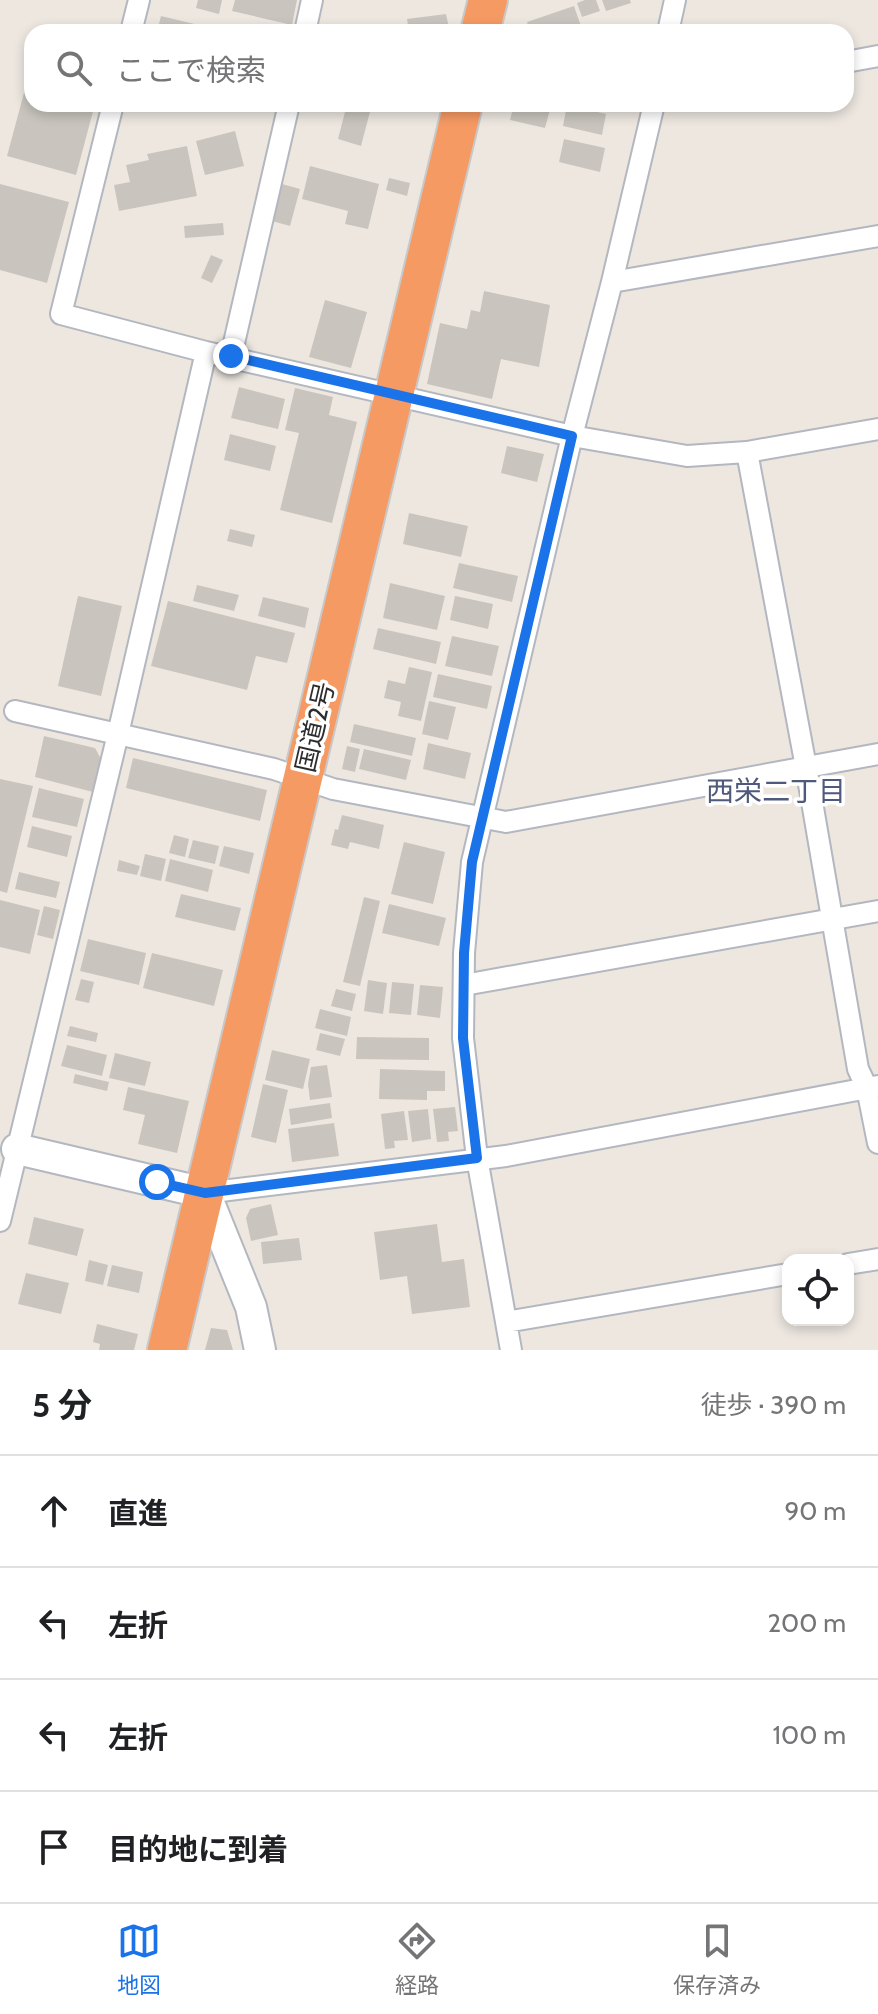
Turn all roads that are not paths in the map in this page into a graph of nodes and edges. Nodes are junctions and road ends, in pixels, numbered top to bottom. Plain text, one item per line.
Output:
1 (139, 0) edge
2 (312, 0) edge
3 (488, 0) edge
4 (675, 0) edge
5 (133, 24) edge
6 (307, 24) edge
7 (482, 24) edge
8 (670, 24) edge
9 (878, 56) edge
10 (854, 60) edge
11 (111, 112) edge
12 (287, 112) edge
13 (461, 112) edge
14 (652, 112) edge
15 (878, 236) edge
16 (612, 282) junction
17 (206, 352) junction
18 (231, 356) junction
19 (394, 395) junction
20 (878, 429) edge
21 (572, 436) junction
22 (747, 452) junction
23 (15, 711) dead end
24 (118, 734) junction
25 (878, 754) edge
26 (806, 767) junction
27 (303, 779) junction
28 (481, 819) junction
29 (878, 911) edge
30 (833, 919) junction
31 (464, 985) junction
32 (872, 1087) edge
33 (878, 1143) edge
34 (17, 1149) junction
35 (477, 1158) junction
36 (205, 1193) junction
37 (0, 1221) edge
38 (878, 1259) edge
39 (854, 1263) edge
40 (782, 1275) edge
41 (506, 1322) junction
42 (167, 1350) edge
43 (260, 1350) edge
44 (511, 1350) edge

1 - 5 street
2 - 6 street
3 - 7 highway
4 - 8 street
9 - 10 street
11 - 17 street
12 - 18 street
13 - 19 highway, 国道2号
14 - 16 street
15 - 16 street
16 - 21 street
17 - 18 street
17 - 24 street
18 - 19 street
19 - 21 street
19 - 27 highway, 国道2号
20 - 22 street
21 - 22 street
21 - 28 street
22 - 26 street
23 - 24 street
24 - 27 street
24 - 34 street
25 - 26 street
26 - 28 street
26 - 30 street
27 - 28 street
27 - 36 highway, 国道2号
28 - 31 street
29 - 30 street
30 - 31 street
30 - 32 street
31 - 35 street
32 - 33 street
32 - 35 street
34 - 36 street
34 - 37 street
35 - 36 street
35 - 41 street
36 - 42 highway, 国道2号
36 - 43 street
38 - 39 street
40 - 41 street
41 - 44 street

